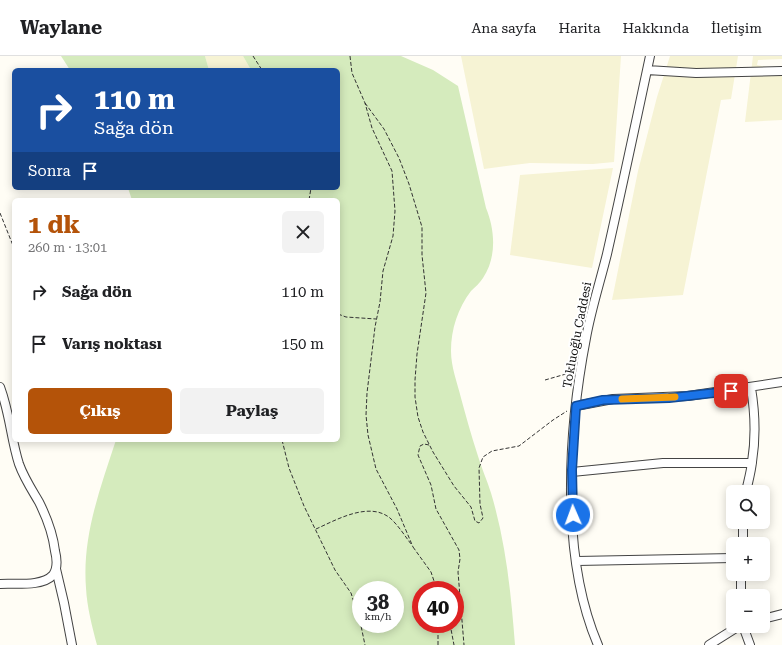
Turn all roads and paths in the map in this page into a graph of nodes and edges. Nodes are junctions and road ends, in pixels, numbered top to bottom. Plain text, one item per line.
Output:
1 (253, 56) edge
2 (350, 56) edge
3 (650, 56) edge
4 (261, 68) edge
5 (647, 70) junction
6 (782, 71) edge
7 (365, 103) junction
8 (0, 213) edge
9 (12, 243) edge
10 (340, 315) edge
11 (376, 319) junction
12 (580, 370) junction
13 (545, 380) dead end
14 (782, 382) edge
15 (0, 387) edge
16 (751, 388) junction
17 (576, 406) junction
18 (12, 432) edge
19 (14, 442) edge
20 (283, 442) edge
21 (429, 445) junction
22 (752, 463) junction
23 (572, 472) junction
24 (747, 485) edge
25 (316, 529) junction
26 (413, 547) junction
27 (726, 558) edge
28 (577, 561) junction
29 (56, 569) junction
30 (434, 581) edge
31 (0, 584) edge
32 (782, 614) edge
33 (770, 617) edge
34 (438, 633) edge
35 (452, 633) edge
36 (728, 633) edge
37 (746, 633) edge
38 (72, 645) edge
39 (365, 645) edge
40 (438, 645) edge
41 (454, 645) edge
42 (464, 645) edge
43 (598, 645) edge
44 (709, 645) edge
45 (750, 645) edge

1 - 4 path
2 - 7 path
3 - 5 street, Tokluoğlu Caddesi
5 - 6 street
5 - 12 street, Tokluoğlu Caddesi
7 - 11 path
7 - 21 path
8 - 9 path
10 - 11 path
11 - 26 path
12 - 13 path
12 - 17 street, Tokluoğlu Caddesi
14 - 16 street
15 - 18 street
16 - 17 street
16 - 22 street
17 - 21 path
17 - 23 street, Tokluoğlu Caddesi
19 - 29 street
20 - 25 path
21 - 42 path
22 - 23 street
22 - 24 street
23 - 28 street, Tokluoğlu Caddesi
25 - 26 path
25 - 39 path
26 - 30 path
27 - 28 street
28 - 43 street, Tokluoğlu Caddesi
29 - 31 street
29 - 38 street
32 - 33 street
34 - 40 path
35 - 41 path
36 - 44 street
37 - 45 street

